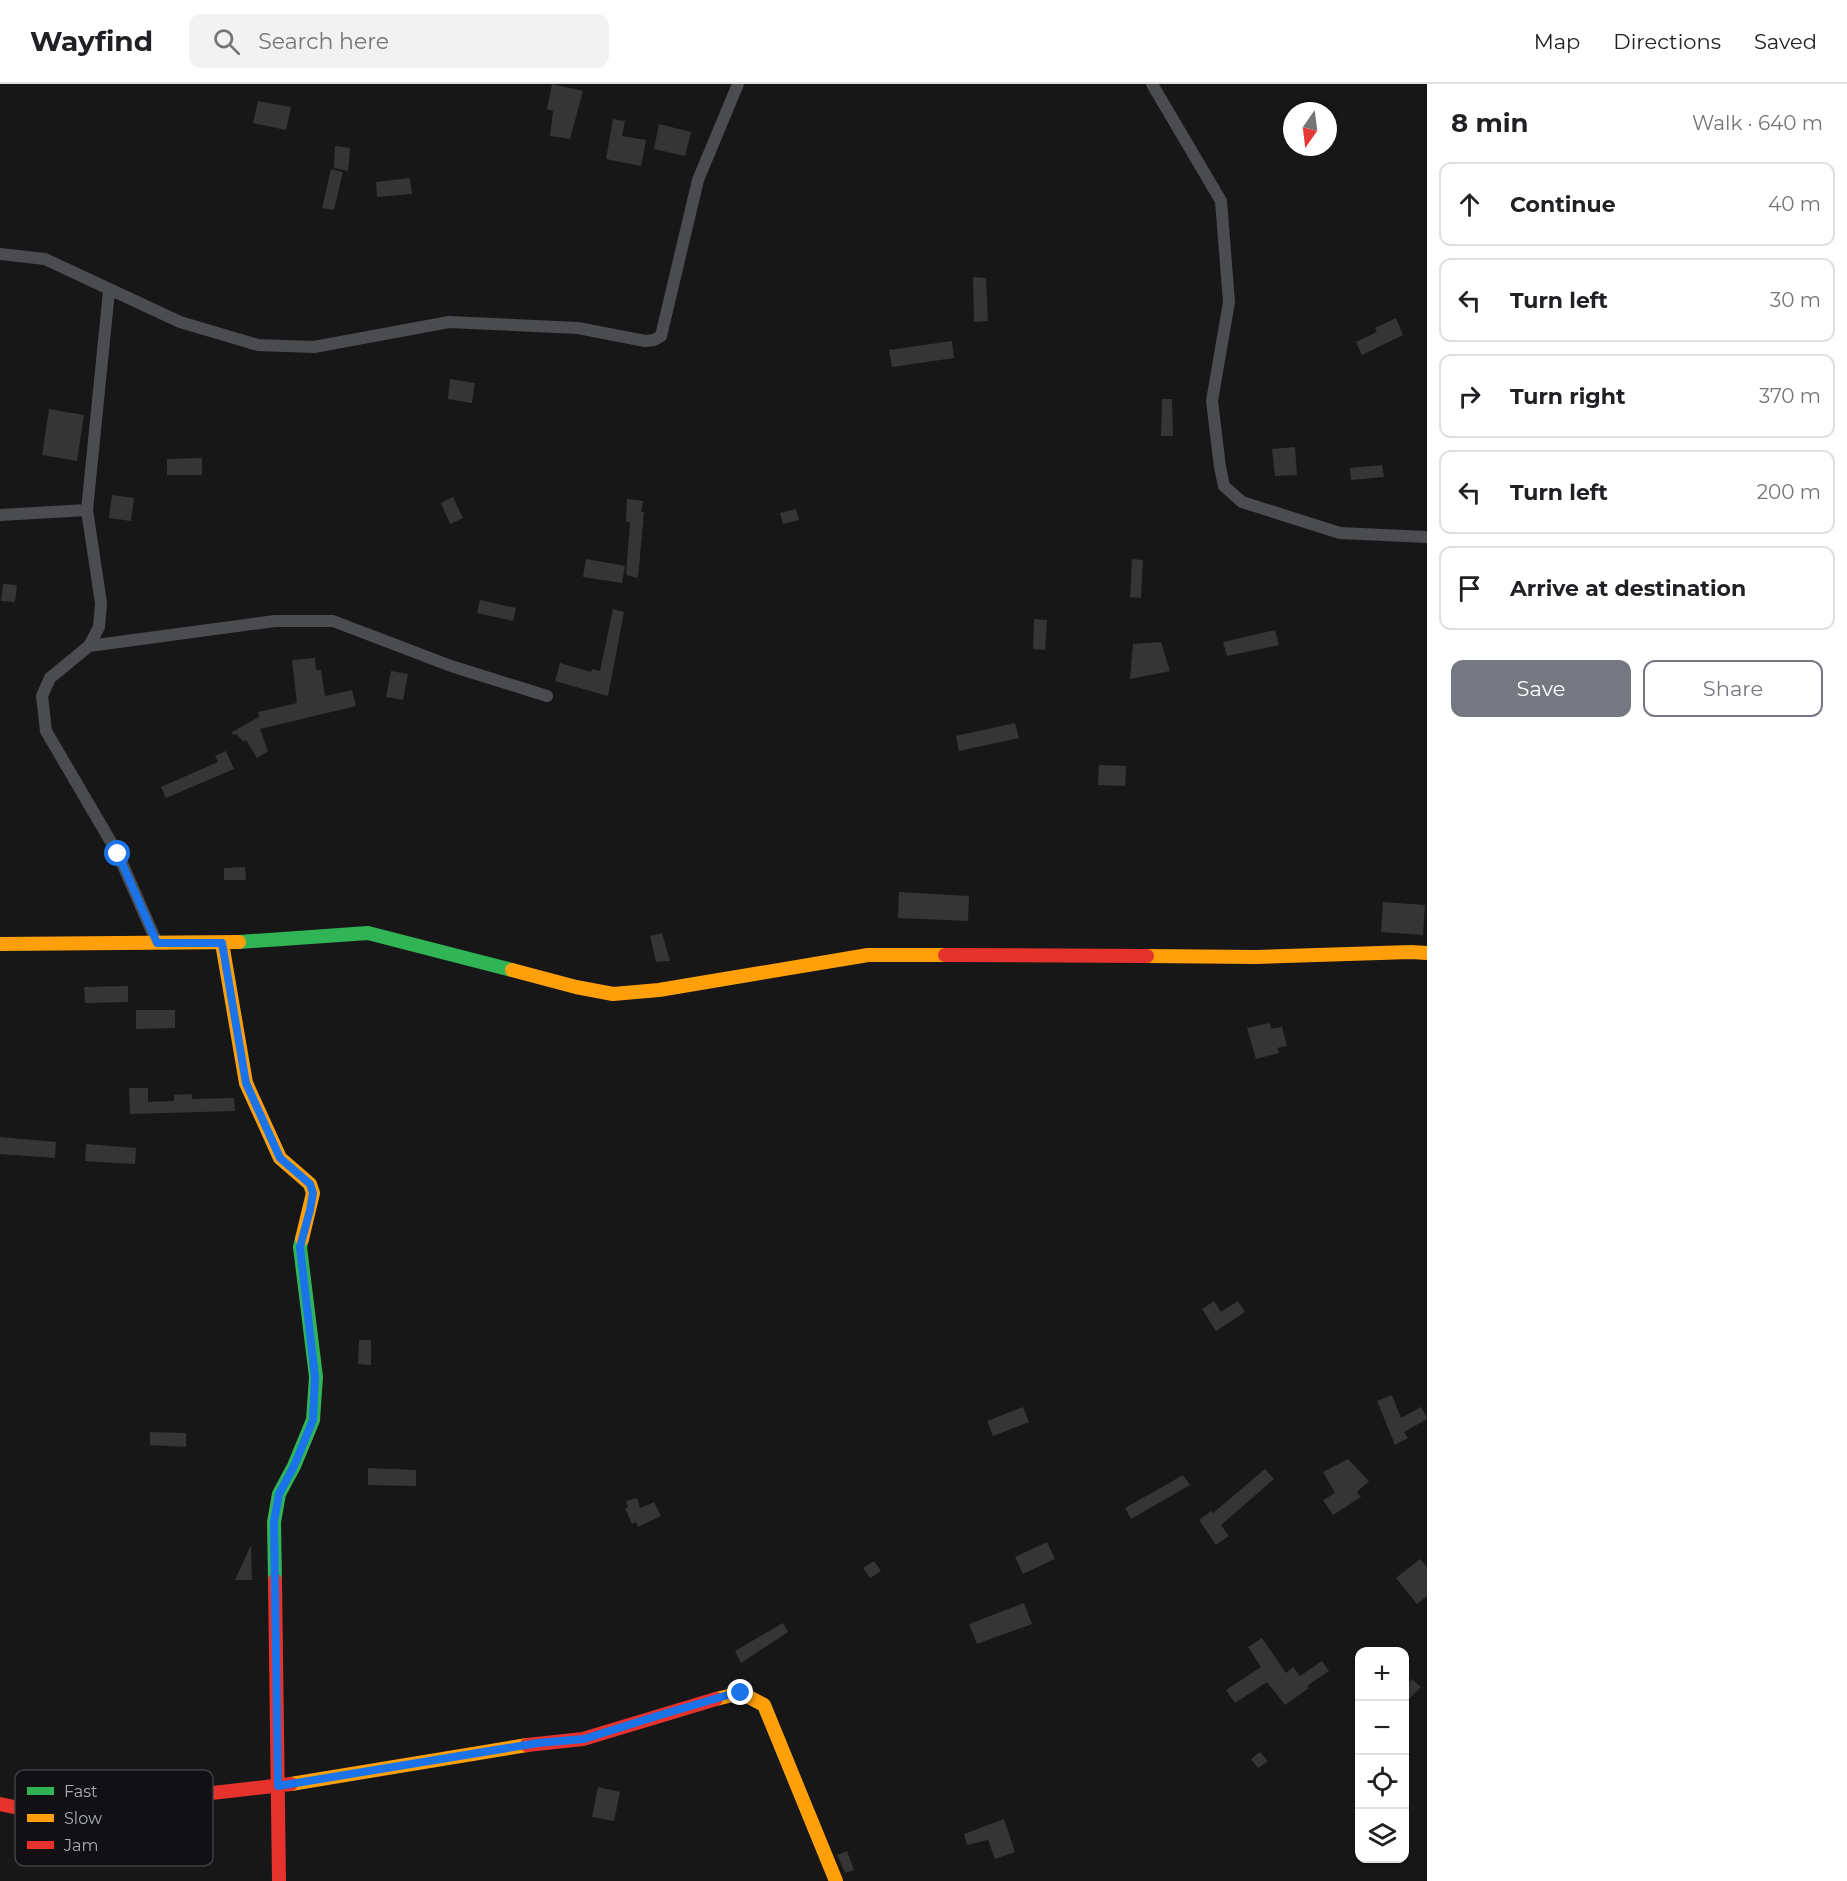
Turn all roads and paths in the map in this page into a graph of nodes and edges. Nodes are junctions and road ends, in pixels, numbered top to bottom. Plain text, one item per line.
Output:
1 (738, 84) edge
2 (1152, 84) edge
3 (0, 254) edge
4 (110, 291) junction
5 (87, 510) junction
6 (0, 515) edge
7 (1427, 537) edge
8 (89, 646) junction
9 (547, 696) dead end
10 (157, 943) junction
11 (222, 943) junction
12 (0, 944) edge
13 (1427, 953) edge
14 (278, 1786) junction
15 (213, 1793) edge
16 (0, 1804) edge
17 (15, 1807) edge
18 (279, 1881) edge
19 (836, 1881) edge

1 - 4 street
2 - 7 street
3 - 4 street
4 - 5 street
5 - 6 street
5 - 8 street
8 - 9 street
8 - 10 street
10 - 11 street
10 - 12 street
11 - 13 street
11 - 14 street
14 - 15 street
14 - 18 street
14 - 19 street
16 - 17 street

